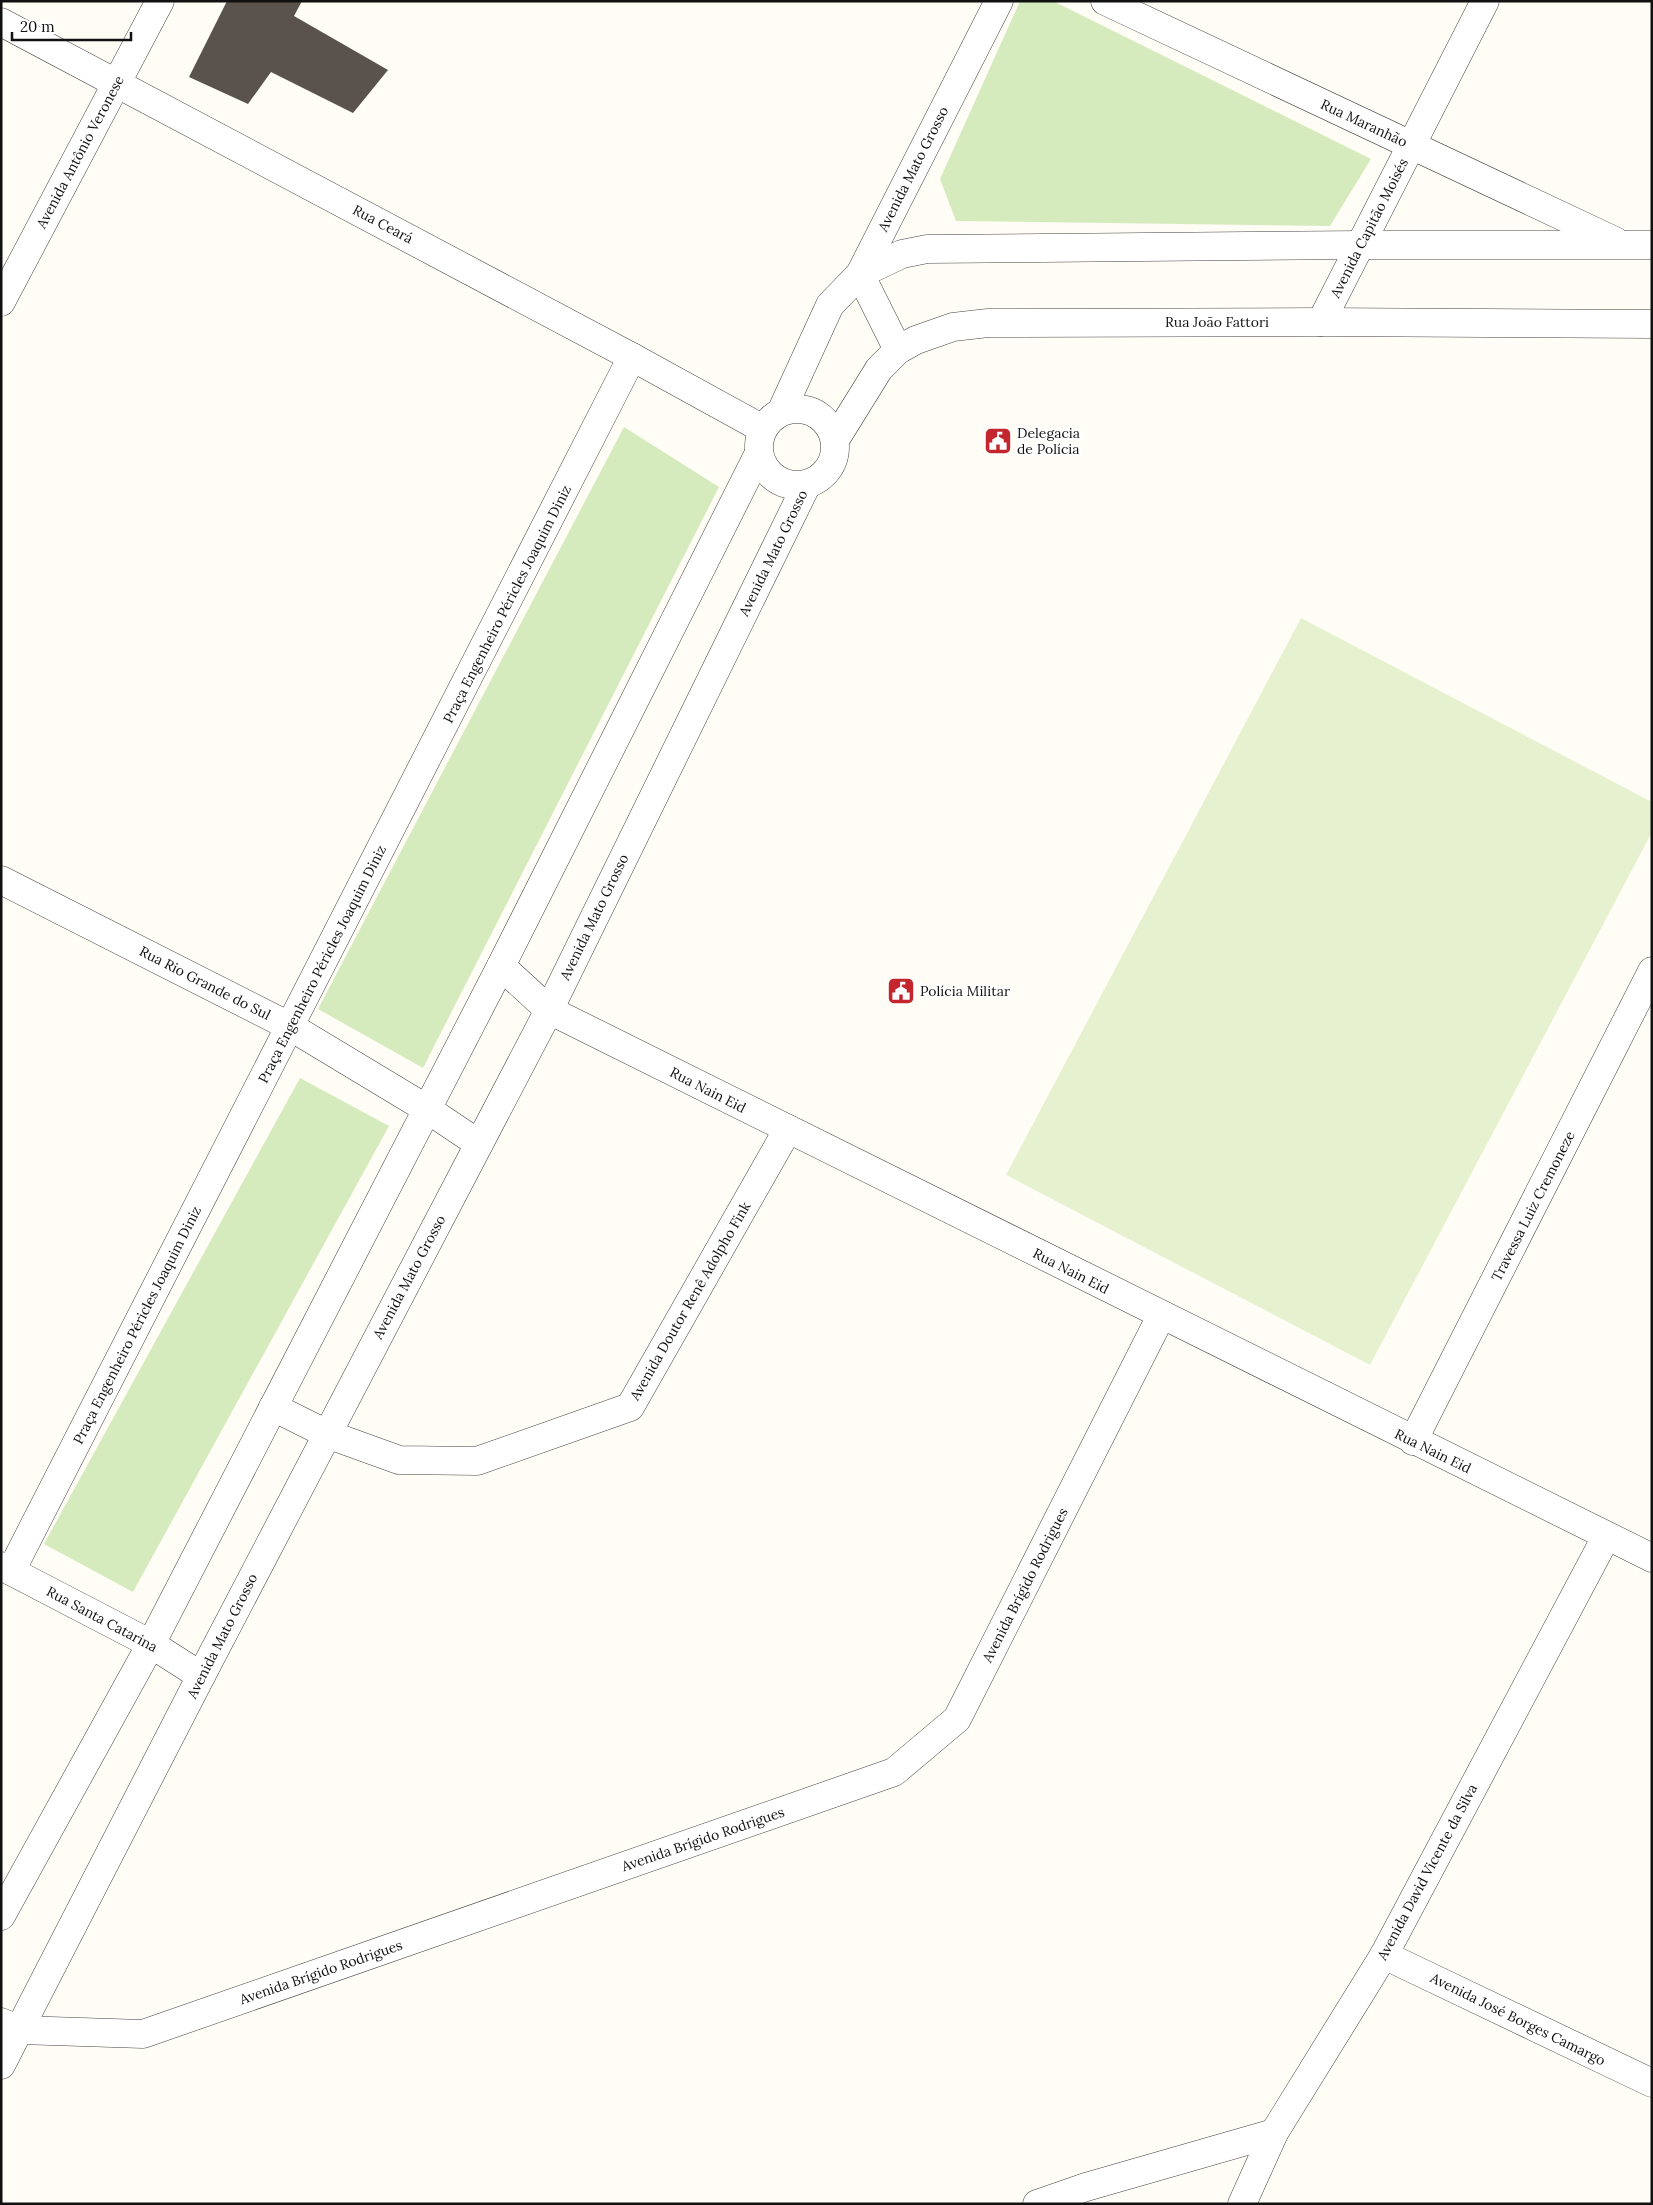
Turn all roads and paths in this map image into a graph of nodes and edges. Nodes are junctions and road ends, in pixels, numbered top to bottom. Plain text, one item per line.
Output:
1 (160, 1) edge
2 (999, 1) edge
3 (1105, 1) edge
4 (1485, 1) edge
5 (1, 22) edge
6 (116, 83) junction
7 (1411, 145) junction
8 (1360, 245) junction
9 (1623, 245) junction
10 (1652, 245) edge
11 (860, 274) junction
12 (1, 302) edge
13 (1321, 322) junction
14 (1652, 324) edge
15 (898, 350) junction
16 (632, 357) junction
17 (768, 431) junction
18 (835, 440) junction
19 (806, 484) junction
20 (1, 880) edge
21 (501, 966) junction
22 (1652, 971) edge
23 (549, 1010) junction
24 (291, 1026) junction
25 (427, 1109) junction
26 (788, 1129) junction
27 (479, 1144) junction
28 (1162, 1316) junction
29 (273, 1407) junction
30 (327, 1434) junction
31 (1413, 1441) junction
32 (1606, 1537) junction
33 (1652, 1558) edge
34 (6, 1568) edge
35 (151, 1644) junction
36 (201, 1676) junction
37 (1, 1916) edge
38 (1384, 1955) junction
39 (11, 2026) edge
40 (1, 2065) edge
41 (1652, 2083) edge
42 (1274, 2133) junction
43 (1037, 2204) edge
44 (1242, 2204) edge

1 - 6 street, Avenida Antônio Veronese
2 - 11 street, Avenida Mato Grosso
3 - 7 street, Rua Maranhão
4 - 7 street, Avenida Capitão Moisés
5 - 6 street, Rua Ceará
6 - 12 street, Avenida Antônio Veronese
6 - 16 street, Rua Ceará
7 - 8 street, Avenida Capitão Moisés
7 - 9 street, Rua Maranhão
8 - 9 street
8 - 11 street
8 - 13 street, Avenida Capitão Moisés
9 - 10 street
11 - 15 street
11 - 17 street, Avenida Mato Grosso
13 - 14 street, Rua João Fattori
13 - 15 street, Rua João Fattori
15 - 18 street, Rua João Fattori
16 - 17 street, Rua Ceará
16 - 24 street, Praça Engenheiro Péricles Joaquim Diniz
17 - 18 street
17 - 19 street
17 - 21 street, Avenida Mato Grosso
18 - 19 street
19 - 23 street, Avenida Mato Grosso
20 - 24 street, Rua Rio Grande do Sul
21 - 23 street, Rua Nain Eid
21 - 25 street, Avenida Mato Grosso
22 - 31 street, Travessa Luiz Cremoneze
23 - 26 street, Rua Nain Eid
23 - 27 street, Avenida Mato Grosso
24 - 25 street, Rua Rio Grande do Sul
24 - 34 street, Praça Engenheiro Péricles Joaquim Diniz
25 - 27 street, Rua Rio Grande do Sul
25 - 29 street, Avenida Mato Grosso
26 - 28 street, Rua Nain Eid
26 - 30 street, Avenida Doutor Renê Adolpho Fink
27 - 30 street, Avenida Mato Grosso
28 - 31 street, Rua Nain Eid
28 - 39 street, Avenida Brígido Rodrigues
29 - 30 street, Avenida Doutor Renê Adolpho Fink
29 - 35 street, Avenida Mato Grosso
30 - 36 street, Avenida Mato Grosso
31 - 32 street, Rua Nain Eid
32 - 33 street, Rua Nain Eid
32 - 38 street, Avenida David Vicente da Silva
34 - 35 street, Rua Santa Catarina
35 - 36 street, Rua Santa Catarina
35 - 37 street, Avenida Mato Grosso
36 - 39 street, Avenida Mato Grosso
38 - 41 street, Avenida José Borges Camargo
38 - 42 street, Avenida David Vicente da Silva
39 - 40 street, Avenida Mato Grosso
42 - 43 street
42 - 44 street, Avenida David Vicente da Silva

